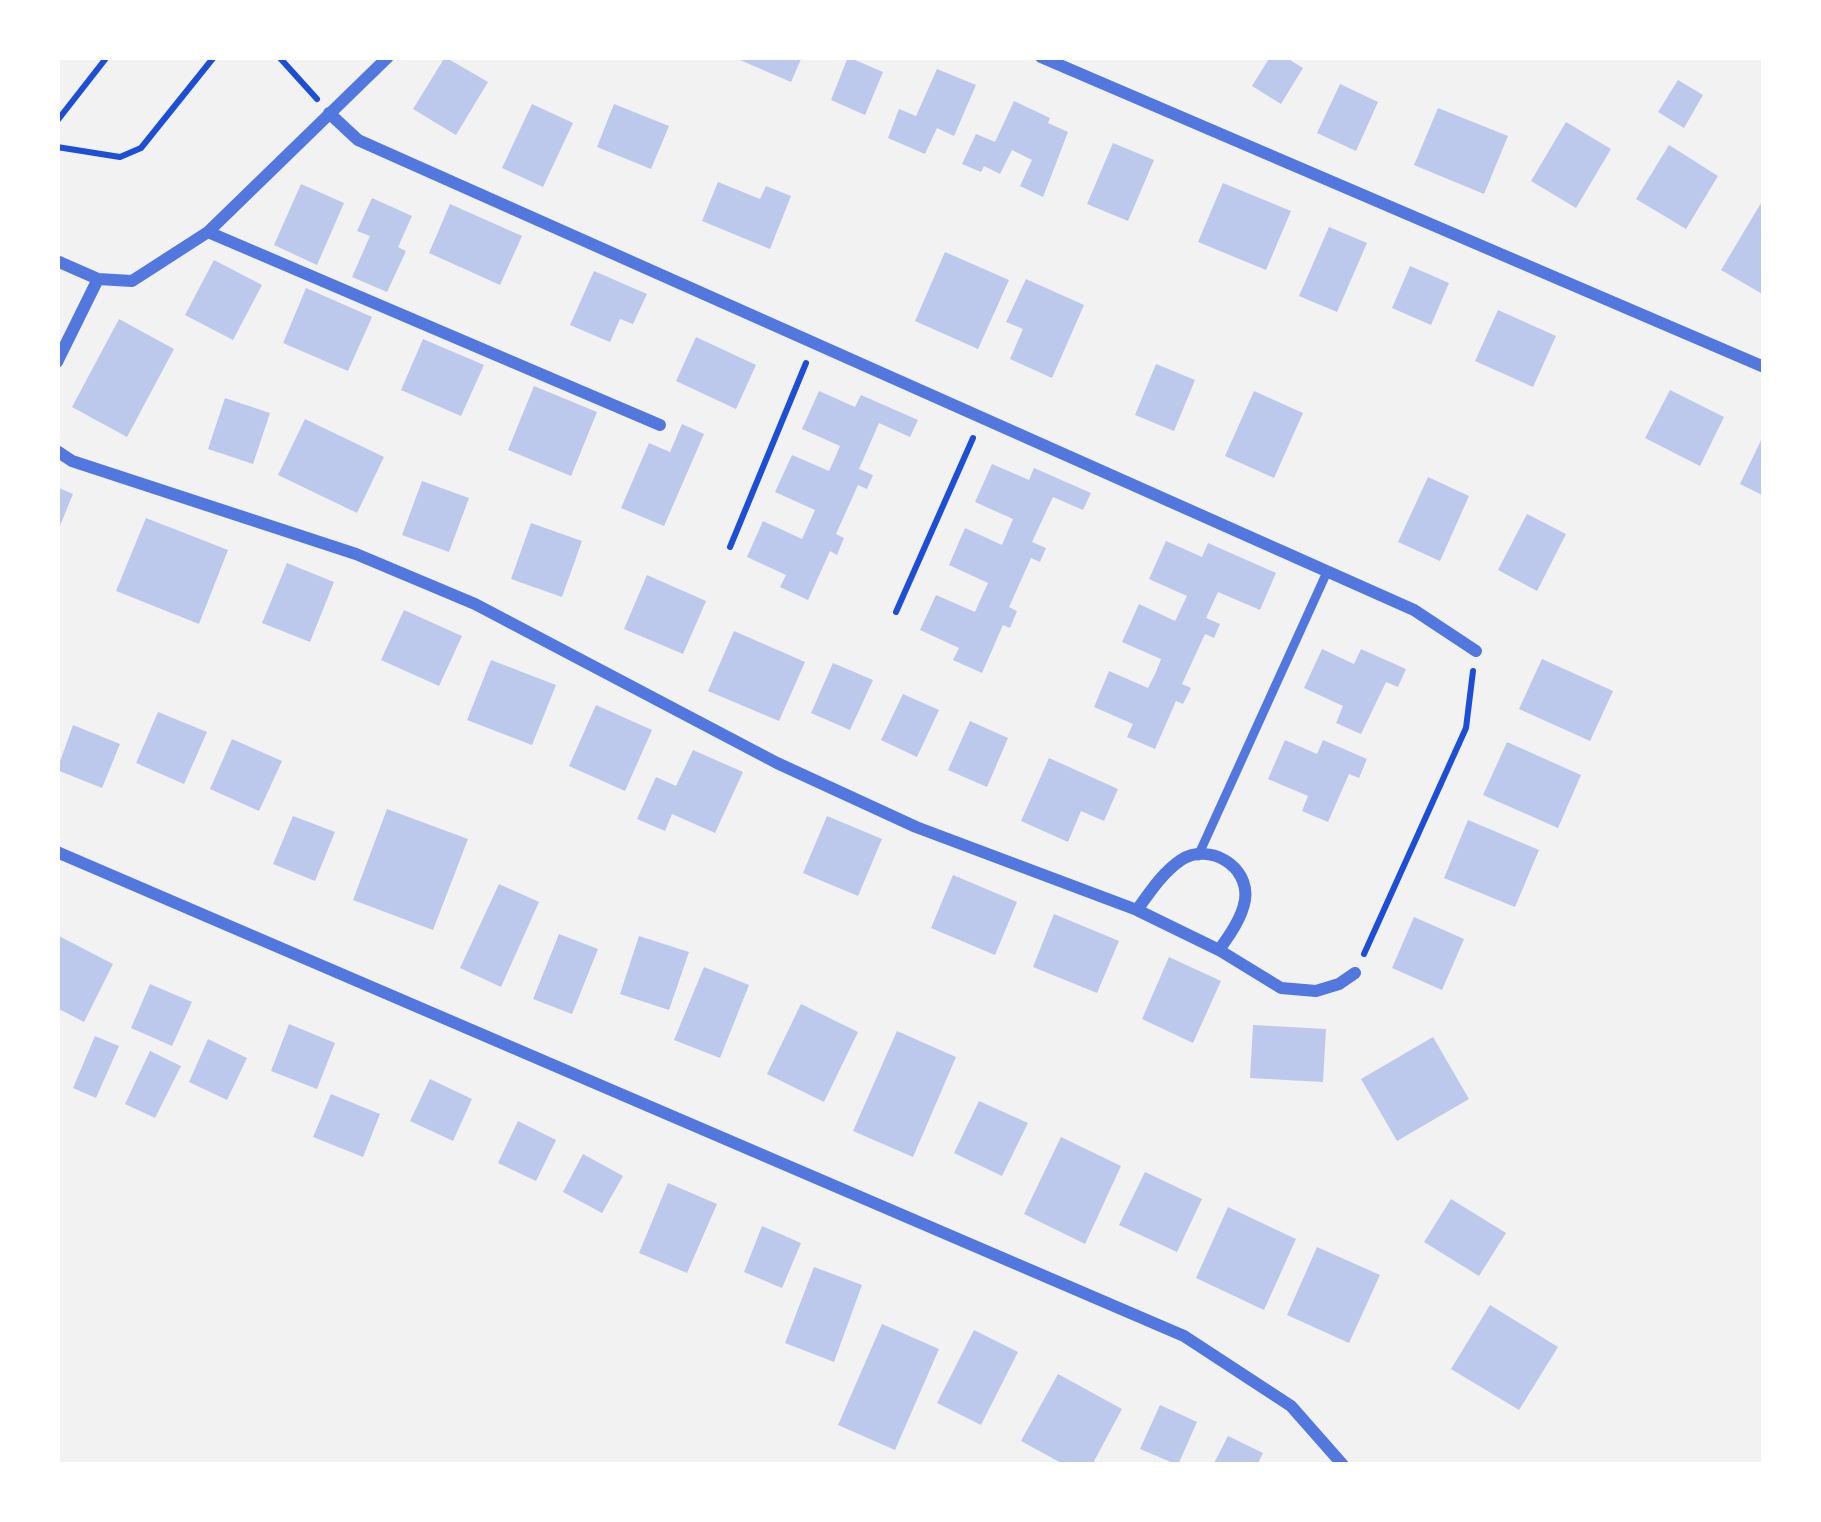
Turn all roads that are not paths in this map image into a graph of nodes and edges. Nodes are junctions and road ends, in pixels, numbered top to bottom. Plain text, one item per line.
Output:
1 (388, 57) edge
2 (1041, 57) edge
3 (329, 113) junction
4 (208, 232) junction
5 (57, 261) edge
6 (98, 279) junction
7 (57, 362) edge
8 (1764, 367) edge
9 (660, 425) dead end
10 (57, 451) edge
11 (1327, 572) junction
12 (1476, 651) road end
13 (57, 853) edge
14 (1198, 856) junction
15 (1137, 910) junction
16 (1219, 950) junction
17 (1355, 974) road end
18 (1343, 1465) edge

1 - 3 street
2 - 8 street
3 - 4 street
3 - 11 street
4 - 6 street
4 - 9 street
5 - 6 street
6 - 7 street
10 - 15 street
11 - 12 street
11 - 14 lane
13 - 18 street
14 - 15 street
14 - 16 street
15 - 16 street
16 - 17 street

